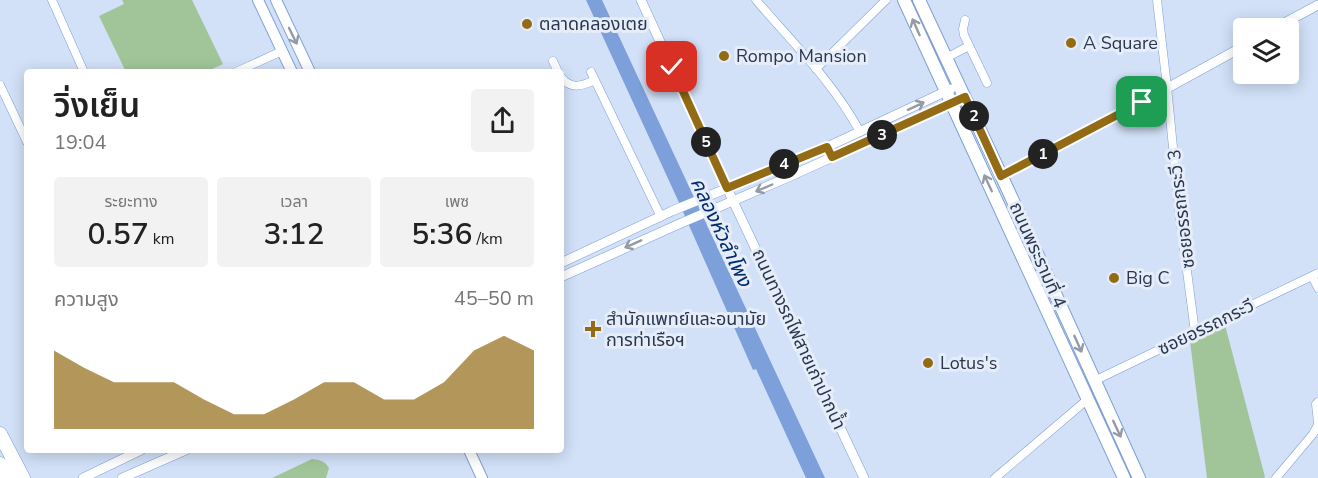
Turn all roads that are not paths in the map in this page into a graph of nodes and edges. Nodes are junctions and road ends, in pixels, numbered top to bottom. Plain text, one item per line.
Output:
1 (52, 0) edge
2 (258, 0) edge
3 (276, 0) edge
4 (641, 0) edge
5 (756, 0) edge
6 (886, 0) edge
7 (904, 0) edge
8 (919, 0) edge
9 (1157, 0) edge
10 (1318, 5) edge
11 (1294, 18) edge
12 (965, 20) dead end
13 (969, 46) junction
14 (282, 51) junction
15 (1233, 52) edge
16 (946, 58) junction
17 (553, 61) dead end
18 (83, 69) edge
19 (243, 69) edge
20 (291, 69) edge
21 (309, 69) edge
22 (557, 69) edge
23 (816, 69) junction
24 (564, 81) edge
25 (987, 83) dead end
26 (0, 85) edge
27 (1167, 87) junction
28 (962, 91) junction
29 (948, 97) junction
30 (860, 132) junction
31 (24, 136) edge
32 (827, 147) junction
33 (832, 157) junction
34 (1001, 176) junction
35 (727, 188) junction
36 (733, 201) junction
37 (661, 217) junction
38 (582, 253) junction
39 (564, 261) edge
40 (588, 265) junction
41 (1315, 275) edge
42 (564, 276) edge
43 (1318, 288) edge
44 (1195, 332) junction
45 (1095, 381) junction
46 (1082, 386) junction
47 (1088, 399) junction
48 (1318, 402) edge
49 (1318, 424) edge
50 (0, 434) edge
51 (135, 453) edge
52 (470, 453) edge
53 (476, 453) edge
54 (169, 454) edge
55 (0, 464) edge
56 (20, 477) edge
57 (1000, 477) edge
58 (83, 478) edge
59 (122, 478) edge
60 (482, 478) edge
61 (488, 478) edge
62 (864, 478) edge
63 (1124, 478) edge
64 (1139, 478) edge
65 (1276, 478) edge

1 - 18 street
2 - 14 main road
3 -> 21 main road
4 - 35 street
5 - 23 street
6 - 23 street
29 -> 7 main road, ถนนพระรามที่ 4
8 - 16 main road, ถนนพระรามที่ 4
9 - 27 street, ซอยอรรถกระวี 3
10 - 11 street
12 - 13 street
13 - 16 street
13 - 25 street
14 - 19 street
14 - 20 main road
15 - 27 street
16 - 28 main road, ถนนพระรามที่ 4
17 - 22 street
23 - 30 street
24 - 37 street
26 - 31 street
27 - 34 street
27 - 44 street, ซอยอรรถกระวี 3
28 - 29 street
28 - 34 main road, ถนนพระรามที่ 4
30 -> 29 street
29 - 33 street
46 -> 29 main road, ถนนพระรามที่ 4
30 - 32 street
32 - 33 street
32 - 35 street
33 -> 36 street
34 -> 45 main road, ถนนพระรามที่ 4
35 - 36 street, ถนนทางรถไฟสายเก่าปากน้ำ
35 - 37 street
36 -> 40 street
36 - 62 street, ถนนทางรถไฟสายเก่าปากน้ำ
37 - 38 street
38 - 39 street
38 - 40 street
40 - 42 street
41 - 43 street
41 - 44 street, ซอยอรรถกระวี
44 - 45 street, ซอยอรรถกระวี
45 - 46 main road
45 -> 64 main road, ถนนพระรามที่ 4
46 - 47 main road, ถนนพระรามที่ 4
47 - 57 street
47 - 63 main road, ถนนพระรามที่ 4
48 - 49 street
49 - 65 street
50 - 56 highway
51 - 58 street
52 - 60 main road
53 - 61 main road
54 - 59 street
55 - 56 highway

